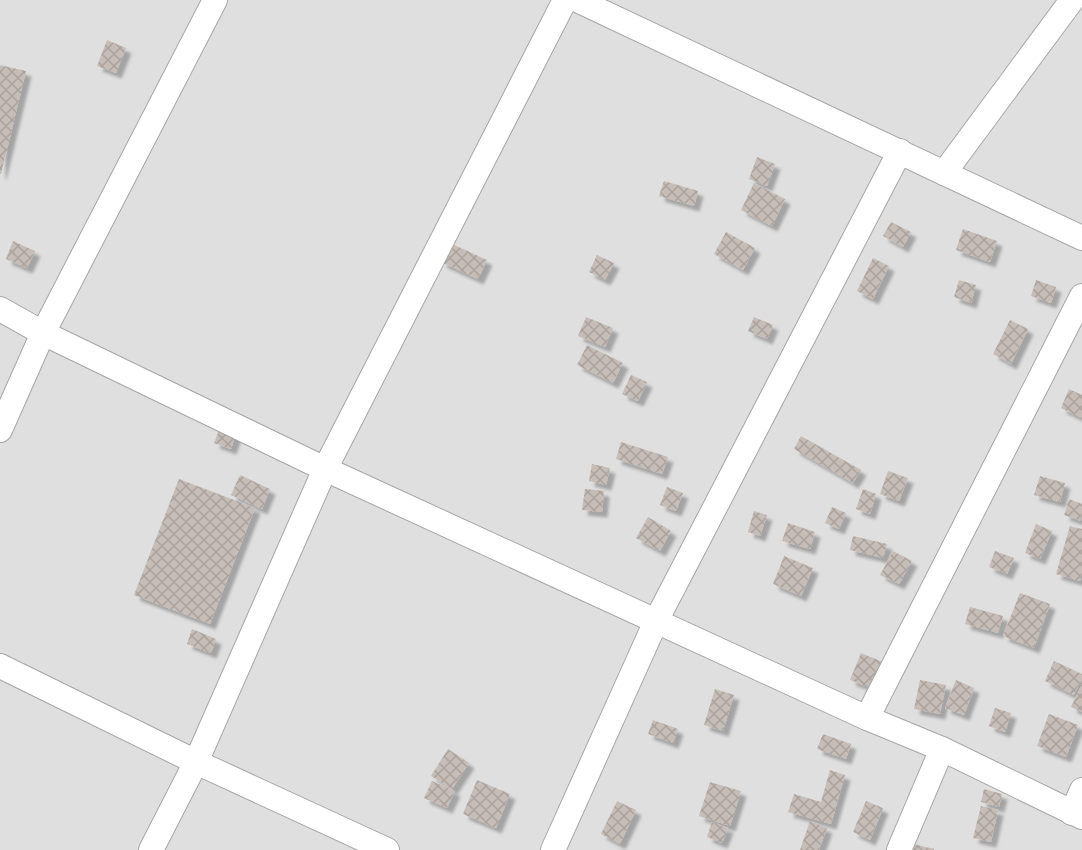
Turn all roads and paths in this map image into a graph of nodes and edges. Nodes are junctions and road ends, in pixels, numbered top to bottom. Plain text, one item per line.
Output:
1 (215, 0) edge
2 (565, 0) edge
3 (577, 0) edge
4 (1072, 0) edge
5 (900, 151) junction
6 (944, 173) junction
7 (1082, 238) edge
8 (1082, 296) edge
9 (0, 309) edge
10 (43, 333) junction
11 (0, 430) edge
12 (325, 469) junction
13 (657, 619) junction
14 (0, 666) edge
15 (867, 718) junction
16 (942, 749) junction
17 (196, 762) junction
18 (1082, 790) edge
19 (1077, 815) edge
20 (151, 850) edge
21 (387, 850) edge
22 (553, 850) edge
23 (899, 850) edge

1 - 10 street
2 - 12 street
3 - 5 street
4 - 6 street
5 - 6 street
5 - 13 street
6 - 7 street
8 - 15 street
9 - 10 street
10 - 11 street
10 - 12 street
12 - 13 street
12 - 17 street
13 - 15 street
13 - 22 street
14 - 17 street
15 - 16 street
16 - 19 street
16 - 23 street
17 - 20 street
17 - 21 street
18 - 19 street

